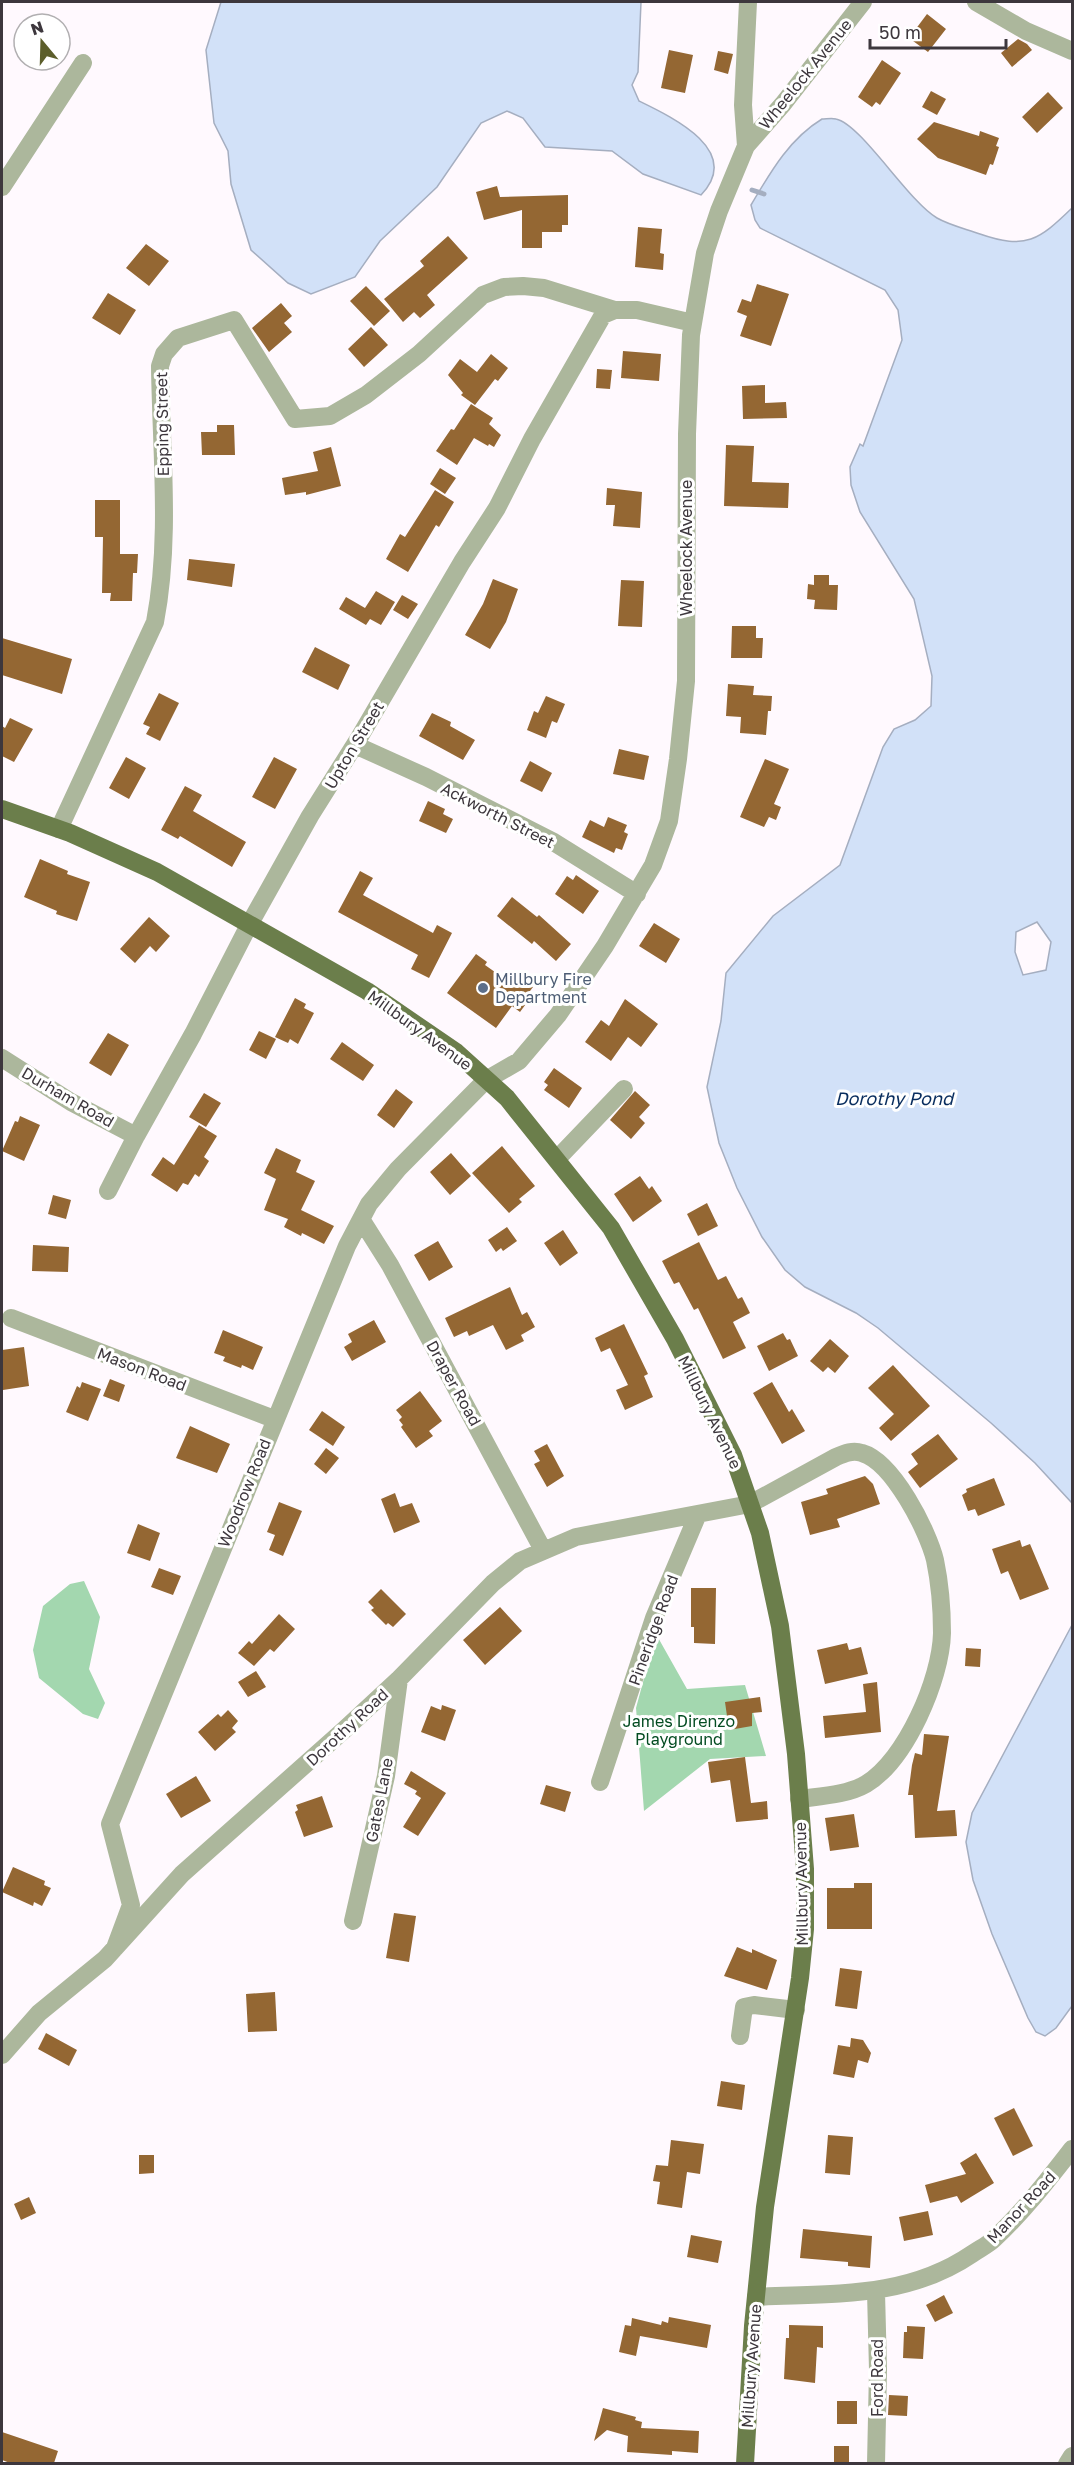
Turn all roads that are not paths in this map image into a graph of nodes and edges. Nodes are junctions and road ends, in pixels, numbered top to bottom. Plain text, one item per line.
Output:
1 (748, 2) edge
2 (863, 2) edge
3 (976, 2) edge
4 (1072, 51) edge
5 (83, 63) dead end
6 (746, 146) junction
7 (2, 187) edge
8 (615, 310) junction
9 (693, 323) junction
10 (355, 745) junction
11 (2, 809) edge
12 (59, 829) junction
13 (637, 894) junction
14 (249, 925) junction
15 (2, 1058) edge
16 (486, 1080) junction
17 (624, 1089) dead end
18 (136, 1136) junction
19 (557, 1159) junction
20 (108, 1191) dead end
21 (361, 1219) junction
22 (11, 1318) dead end
23 (274, 1419) junction
24 (750, 1504) junction
25 (698, 1514) junction
26 (543, 1550) junction
27 (399, 1679) junction
28 (600, 1782) dead end
29 (799, 1799) junction
30 (353, 1921) dead end
31 (115, 1948) junction
32 (796, 2010) junction
33 (740, 2036) dead end
34 (2, 2055) edge
35 (1072, 2149) edge
36 (876, 2292) junction
37 (756, 2297) junction
38 (1072, 2456) edge
39 (745, 2463) edge
40 (876, 2463) edge
41 (1067, 2463) edge

1 - 6 street
2 - 6 street, Wheelock Avenue
3 - 4 street
5 - 7 street
6 - 9 street, Wheelock Avenue
8 - 9 street, Epping Street
8 - 10 street, Upton Street
8 - 12 street, Epping Street
9 - 13 street, Wheelock Avenue
10 - 13 street, Ackworth Street
10 - 14 street, Upton Street
11 - 12 main road, Millbury Avenue
12 - 14 main road, Millbury Avenue
13 - 16 street, Wheelock Avenue
14 - 16 main road, Millbury Avenue
14 - 18 street, Upton Street
15 - 18 street, Durham Road
16 - 19 main road, Millbury Avenue
16 - 21 street, Woodrow Road
17 - 19 street
18 - 20 street, Upton Street
19 - 24 main road, Millbury Avenue
21 - 23 street, Woodrow Road
21 - 26 street, Draper Road
22 - 23 street, Mason Road
23 - 31 street, Woodrow Road
24 - 25 street, Dorothy Road
24 - 29 main road, Millbury Avenue
24 - 29 street, Dorothy Road
25 - 26 street, Dorothy Road
25 - 28 street, Pineridge Road
26 - 27 street, Dorothy Road
27 - 30 street, Gates Lane
27 - 31 street, Dorothy Road
29 - 32 main road, Millbury Avenue
31 - 34 street, Dorothy Road
32 - 33 street
32 - 37 main road, Millbury Avenue
35 - 36 street, Manor Road
36 - 37 street, Manor Road
36 - 40 street, Ford Road
37 - 39 main road, Millbury Avenue
38 - 41 street

